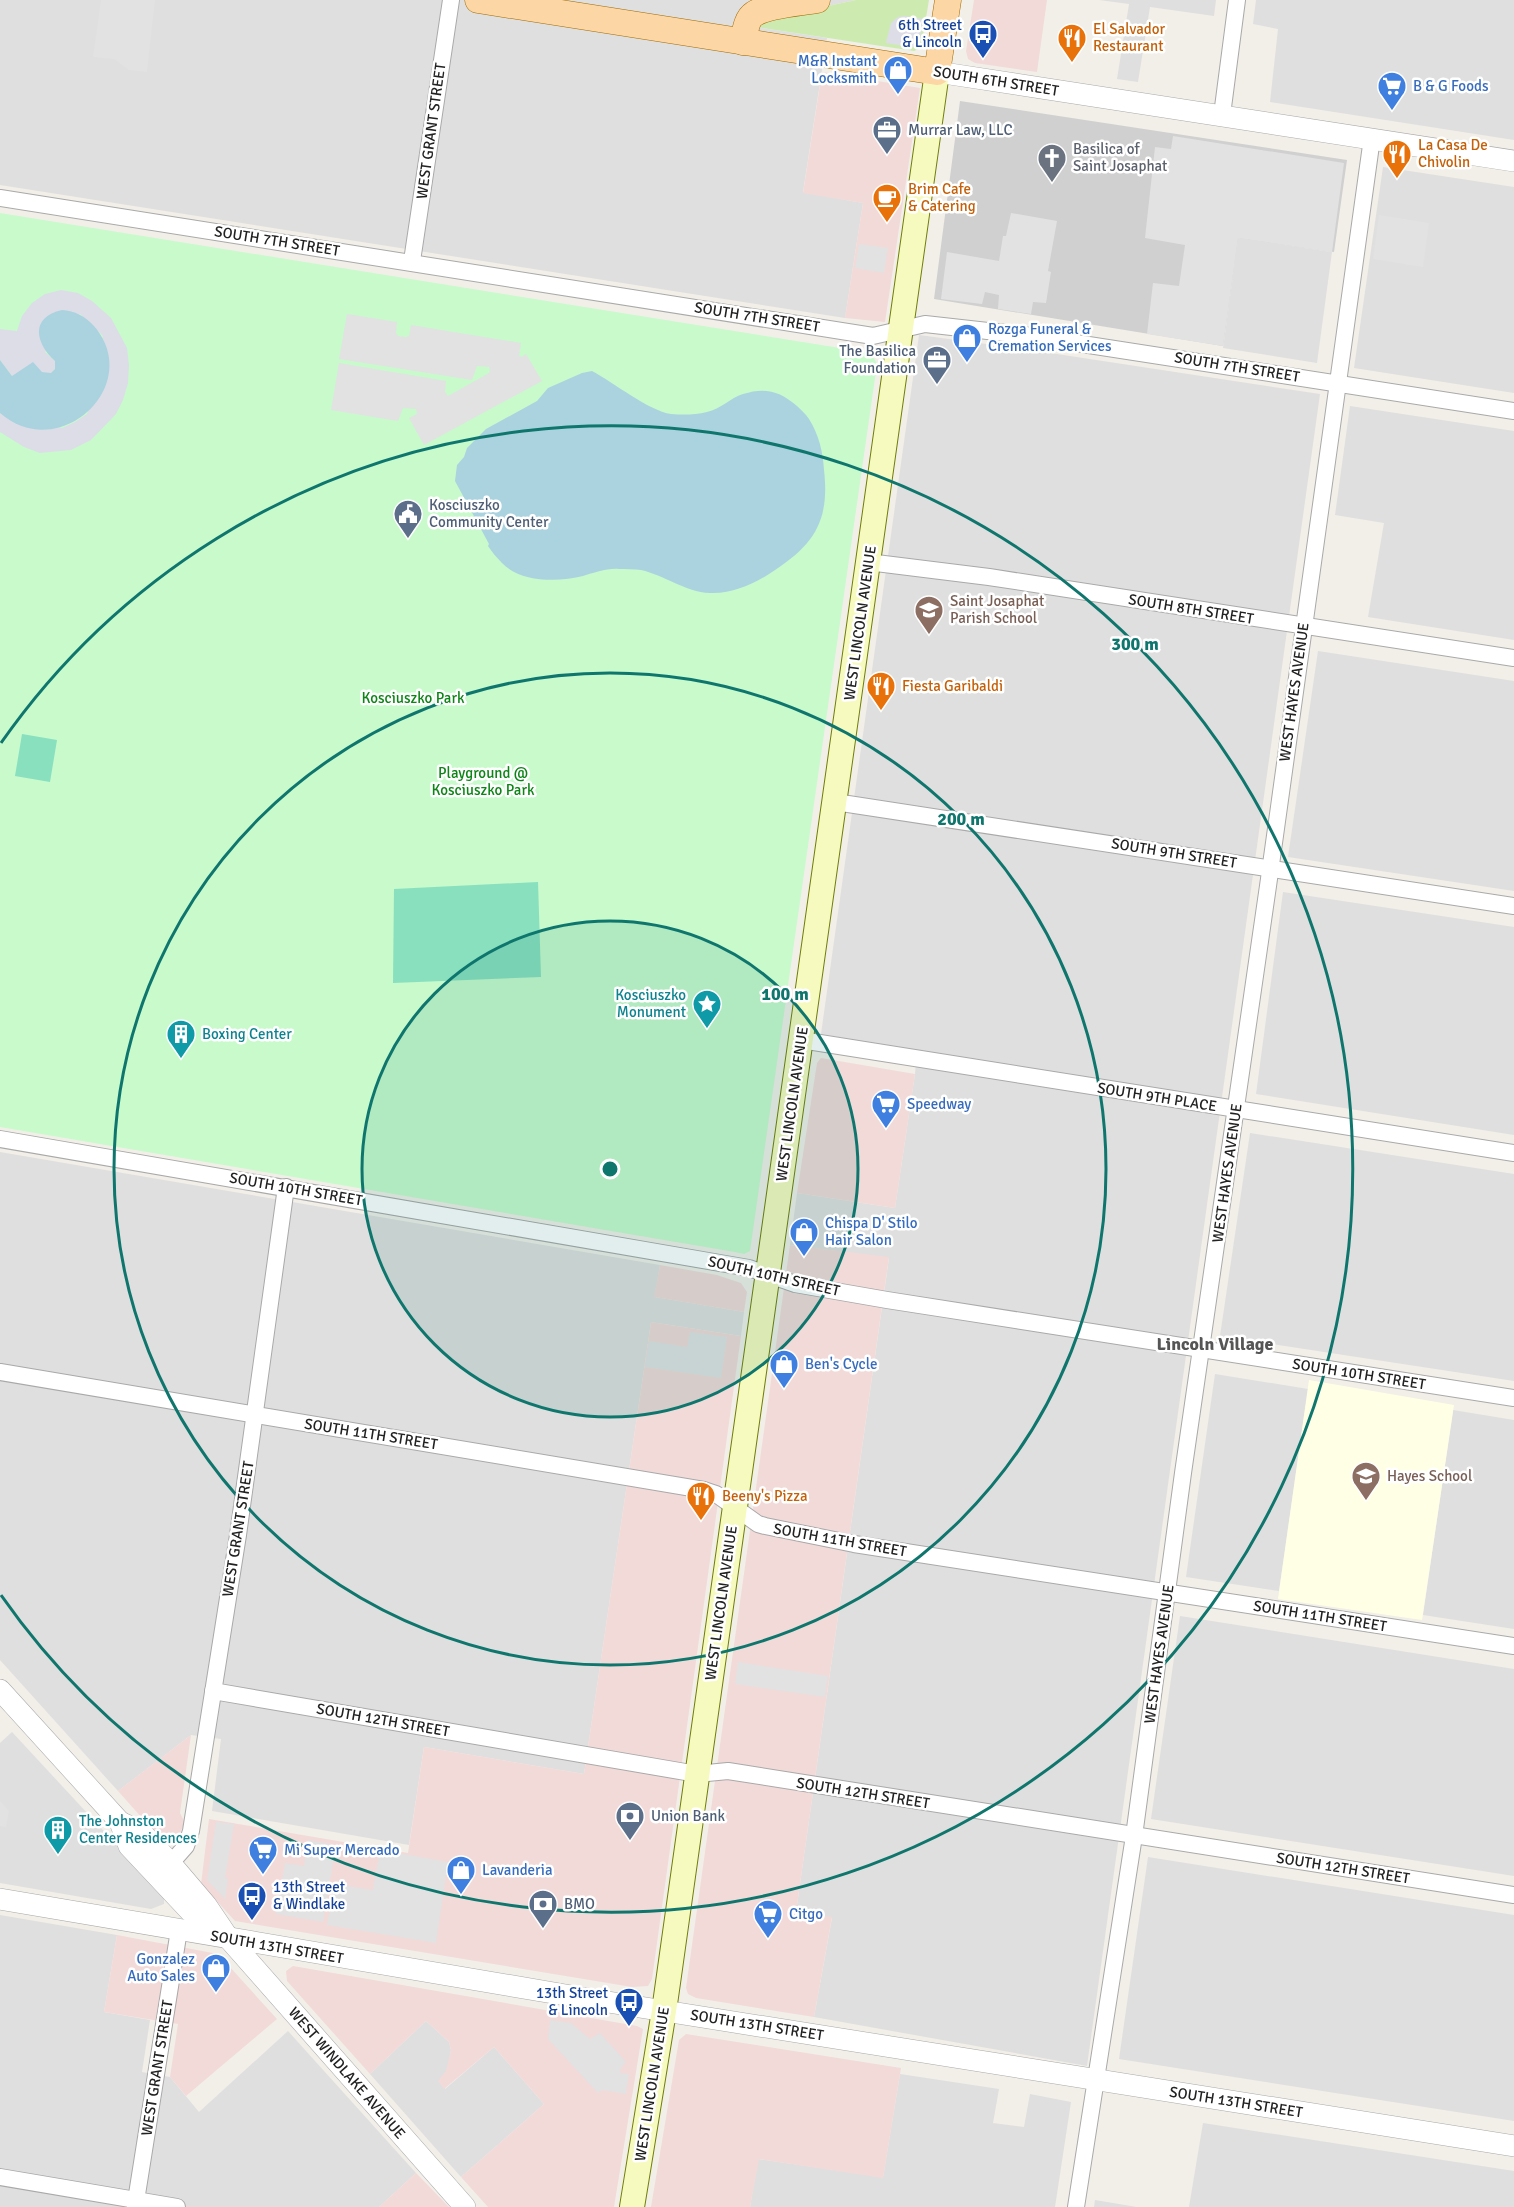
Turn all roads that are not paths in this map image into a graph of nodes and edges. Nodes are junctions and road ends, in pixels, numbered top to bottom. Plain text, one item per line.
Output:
1 (451, 0) edge
2 (478, 0) edge
3 (817, 0) edge
4 (948, 0) edge
5 (1237, 0) edge
6 (743, 42) junction
7 (938, 72) junction
8 (1222, 115) junction
9 (1371, 138) junction
10 (1514, 161) edge
11 (0, 198) edge
12 (412, 261) junction
13 (901, 329) junction
14 (1337, 383) junction
15 (1514, 411) edge
16 (868, 562) junction
17 (1303, 626) junction
18 (1514, 658) edge
19 (835, 802) junction
20 (1270, 868) junction
21 (1514, 906) edge
22 (801, 1040) junction
23 (1236, 1110) junction
24 (0, 1139) edge
25 (1514, 1153) edge
26 (286, 1187) junction
27 (768, 1274) junction
28 (1201, 1350) junction
29 (0, 1372) edge
30 (1514, 1398) edge
31 (255, 1415) junction
32 (735, 1507) junction
33 (1167, 1592) junction
34 (1514, 1646) edge
35 (0, 1690) edge
36 (213, 1691) junction
37 (698, 1774) junction
38 (120, 1822) junction
39 (1134, 1836) junction
40 (171, 1863) junction
41 (1514, 1895) edge
42 (0, 1899) edge
43 (179, 1930) junction
44 (229, 1939) junction
45 (664, 2011) junction
46 (1096, 2080) junction
47 (1514, 2146) edge
48 (0, 2177) edge
49 (136, 2204) edge
50 (177, 2207) edge
51 (465, 2207) edge
52 (632, 2207) edge
53 (1076, 2207) edge

1 - 12 street, WEST GRANT STREET
2 - 6 main road, SOUTH 6TH STREET
3 - 6 main road
4 - 7 main road, WEST LINCOLN AVENUE
5 - 8 street
6 - 7 main road, SOUTH 6TH STREET
7 - 8 street, SOUTH 6TH STREET
7 - 13 main road, WEST LINCOLN AVENUE
8 - 9 street, SOUTH 6TH STREET
9 - 10 street, SOUTH 6TH STREET
9 - 14 street, WEST HAYES AVENUE
11 - 12 street, SOUTH 7TH STREET
12 - 13 street, SOUTH 7TH STREET
13 - 14 street, SOUTH 7TH STREET
13 - 16 main road, WEST LINCOLN AVENUE
14 - 15 street, SOUTH 7TH STREET
14 - 17 street, WEST HAYES AVENUE
16 - 17 street, SOUTH 8TH STREET
16 - 19 main road, WEST LINCOLN AVENUE
17 - 18 street, SOUTH 8TH STREET
17 - 20 street, WEST HAYES AVENUE
19 - 20 street, SOUTH 9TH STREET
19 - 22 main road, WEST LINCOLN AVENUE
20 - 21 street, SOUTH 9TH STREET
20 - 23 street, WEST HAYES AVENUE
22 - 23 street, SOUTH 9TH PLACE
22 - 27 main road, WEST LINCOLN AVENUE
23 - 25 street, SOUTH 9TH PLACE
23 - 28 street, WEST HAYES AVENUE
24 - 26 street, SOUTH 10TH STREET
26 - 27 street, SOUTH 10TH STREET
26 - 31 street, WEST GRANT STREET
27 - 28 street, SOUTH 10TH STREET
27 - 32 main road, WEST LINCOLN AVENUE
28 - 30 street, SOUTH 10TH STREET
28 - 33 street, WEST HAYES AVENUE
29 - 31 street, SOUTH 11TH STREET
31 - 32 street, SOUTH 11TH STREET
31 - 36 street, WEST GRANT STREET
32 - 33 street, SOUTH 11TH STREET
32 - 37 main road, WEST LINCOLN AVENUE
33 - 34 street, SOUTH 11TH STREET
33 - 39 street, WEST HAYES AVENUE
35 - 38 street, WEST WINDLAKE AVENUE
36 - 37 street, SOUTH 12TH STREET
36 - 40 street, WEST GRANT STREET
37 - 39 street, SOUTH 12TH STREET
37 - 45 main road, WEST LINCOLN AVENUE
38 - 40 street, WEST WINDLAKE AVENUE
38 - 44 street, WEST WINDLAKE AVENUE
39 - 41 street, SOUTH 12TH STREET
39 - 46 street, WEST HAYES AVENUE
40 - 44 street, WEST WINDLAKE AVENUE
42 - 43 street, SOUTH 13TH STREET
43 - 44 street, SOUTH 13TH STREET
43 - 49 street, WEST GRANT STREET
44 - 45 street, SOUTH 13TH STREET
44 - 51 street, WEST WINDLAKE AVENUE
45 - 46 street, SOUTH 13TH STREET
45 - 52 main road, WEST LINCOLN AVENUE
46 - 47 street, SOUTH 13TH STREET
46 - 53 street, WEST HAYES AVENUE
48 - 49 street
49 - 50 street

